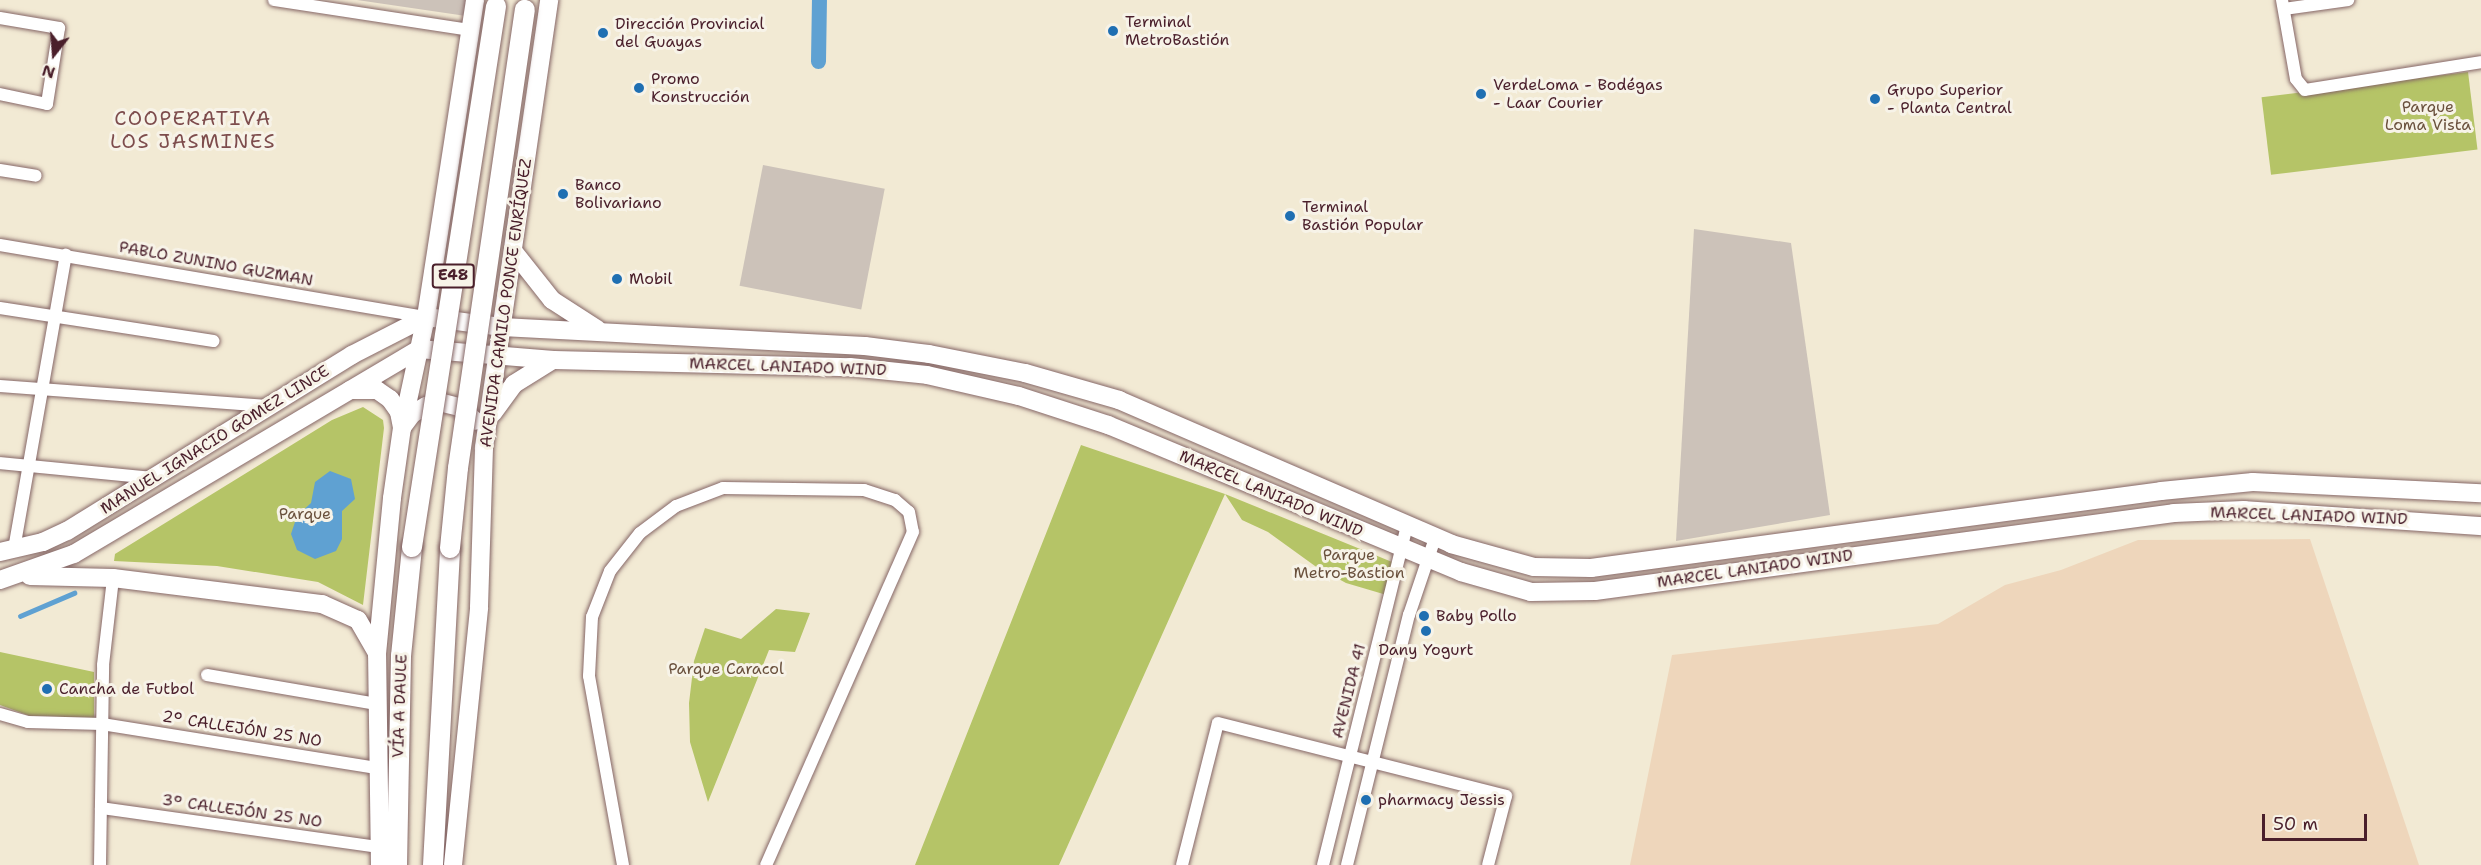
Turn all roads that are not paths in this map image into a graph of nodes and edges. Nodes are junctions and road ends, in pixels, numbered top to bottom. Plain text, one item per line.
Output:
1 (274, 0) edge
2 (475, 0) edge
3 (549, 0) edge
4 (2348, 0) edge
5 (496, 3) edge
6 (527, 4) edge
7 (2283, 5) edge
8 (0, 18) edge
9 (470, 30) junction
10 (2481, 62) edge
11 (0, 94) edge
12 (0, 170) edge
13 (36, 176) dead end
14 (0, 245) edge
15 (514, 252) junction
16 (66, 255) junction
17 (0, 308) edge
18 (54, 317) junction
19 (426, 317) junction
20 (502, 327) junction
21 (607, 333) junction
22 (213, 341) dead end
23 (419, 350) junction
24 (497, 356) junction
25 (554, 360) junction
26 (0, 386) edge
27 (40, 391) junction
28 (346, 391) junction
29 (267, 406) junction
30 (488, 423) junction
31 (402, 428) junction
32 (484, 447) junction
33 (0, 463) edge
34 (26, 467) junction
35 (155, 478) junction
36 (2481, 493) edge
37 (1407, 525) junction
38 (2481, 526) edge
39 (1435, 538) junction
40 (1401, 548) junction
41 (7, 551) edge
42 (1427, 559) junction
43 (19, 575) junction
44 (113, 578) junction
45 (0, 580) edge
46 (377, 654) junction
47 (207, 675) dead end
48 (377, 704) junction
49 (0, 714) edge
50 (102, 724) junction
51 (1350, 756) junction
52 (1372, 762) junction
53 (376, 768) junction
54 (101, 808) junction
55 (380, 856) edge
56 (100, 865) edge
57 (397, 865) edge
58 (433, 865) edge
59 (453, 865) edge
60 (623, 865) edge
61 (766, 865) edge
62 (1182, 865) edge
63 (1323, 865) edge
64 (1347, 865) edge
65 (1488, 865) edge

1 - 9 street
2 - 9 main road, E48
3 - 15 main road, AVENIDA CAMILO PONCE ENRÍQUEZ
4 - 7 street
5 - 57 main road, VÍA A DAULE / E48, bridge
6 - 58 main road, AVENIDA CAMILO PONCE ENRÍQUEZ / E48, bridge
7 - 10 street
8 - 11 street
9 - 19 main road, E48
12 - 13 street
14 - 16 street, PABLO ZUNINO GUZMAN
15 - 20 main road, AVENIDA CAMILO PONCE ENRÍQUEZ
15 - 21 main road
16 - 18 street
16 - 19 street, PABLO ZUNINO GUZMAN
17 - 18 street
18 - 22 street
18 - 27 street
19 - 20 main road, MARCEL LANIADO WIND
19 - 23 main road, E48
19 - 29 main road, MANUEL IGNACIO GOMEZ LINCE
20 - 21 main road, MARCEL LANIADO WIND
20 - 24 main road, AVENIDA CAMILO PONCE ENRÍQUEZ
21 - 37 main road, MARCEL LANIADO WIND
23 - 24 main road, MARCEL LANIADO WIND
23 - 28 main road, MANUEL IGNACIO GOMEZ LINCE
23 - 31 main road, E48
24 - 25 main road, MARCEL LANIADO WIND
24 - 30 main road, AVENIDA CAMILO PONCE ENRÍQUEZ
25 - 30 main road
25 - 40 main road, MARCEL LANIADO WIND
26 - 27 street
27 - 29 street
27 - 34 street
28 - 31 main road
28 - 43 main road, MANUEL IGNACIO GOMEZ LINCE
29 - 35 main road, MANUEL IGNACIO GOMEZ LINCE
30 - 32 main road, AVENIDA CAMILO PONCE ENRÍQUEZ
31 - 32 main road
31 - 46 main road, E48
32 - 59 main road, AVENIDA CAMILO PONCE ENRÍQUEZ
33 - 34 street
34 - 35 street
34 - 41 street
35 - 41 main road, MANUEL IGNACIO GOMEZ LINCE
36 - 39 main road, MARCEL LANIADO WIND
37 - 39 main road, MARCEL LANIADO WIND
37 - 40 street, AVENIDA 41
38 - 42 main road, MARCEL LANIADO WIND
39 - 42 street
40 - 42 main road, MARCEL LANIADO WIND
40 - 51 street, AVENIDA 41
42 - 52 street
43 - 44 main road
43 - 45 main road, MANUEL IGNACIO GOMEZ LINCE
44 - 46 main road
44 - 50 street
46 - 48 main road, VÍA A DAULE / E48
47 - 48 street
48 - 53 main road, VÍA A DAULE / E48
49 - 50 street, 2° CALLEJÓN 25 NO
50 - 53 street, 2° CALLEJÓN 25 NO
50 - 54 street
51 - 52 street
51 - 62 street
51 - 63 street, AVENIDA 41
52 - 64 street
52 - 65 street
53 - 55 main road, VÍA A DAULE / E48
54 - 55 street, 3° CALLEJÓN 25 NO
54 - 56 street
60 - 61 street

